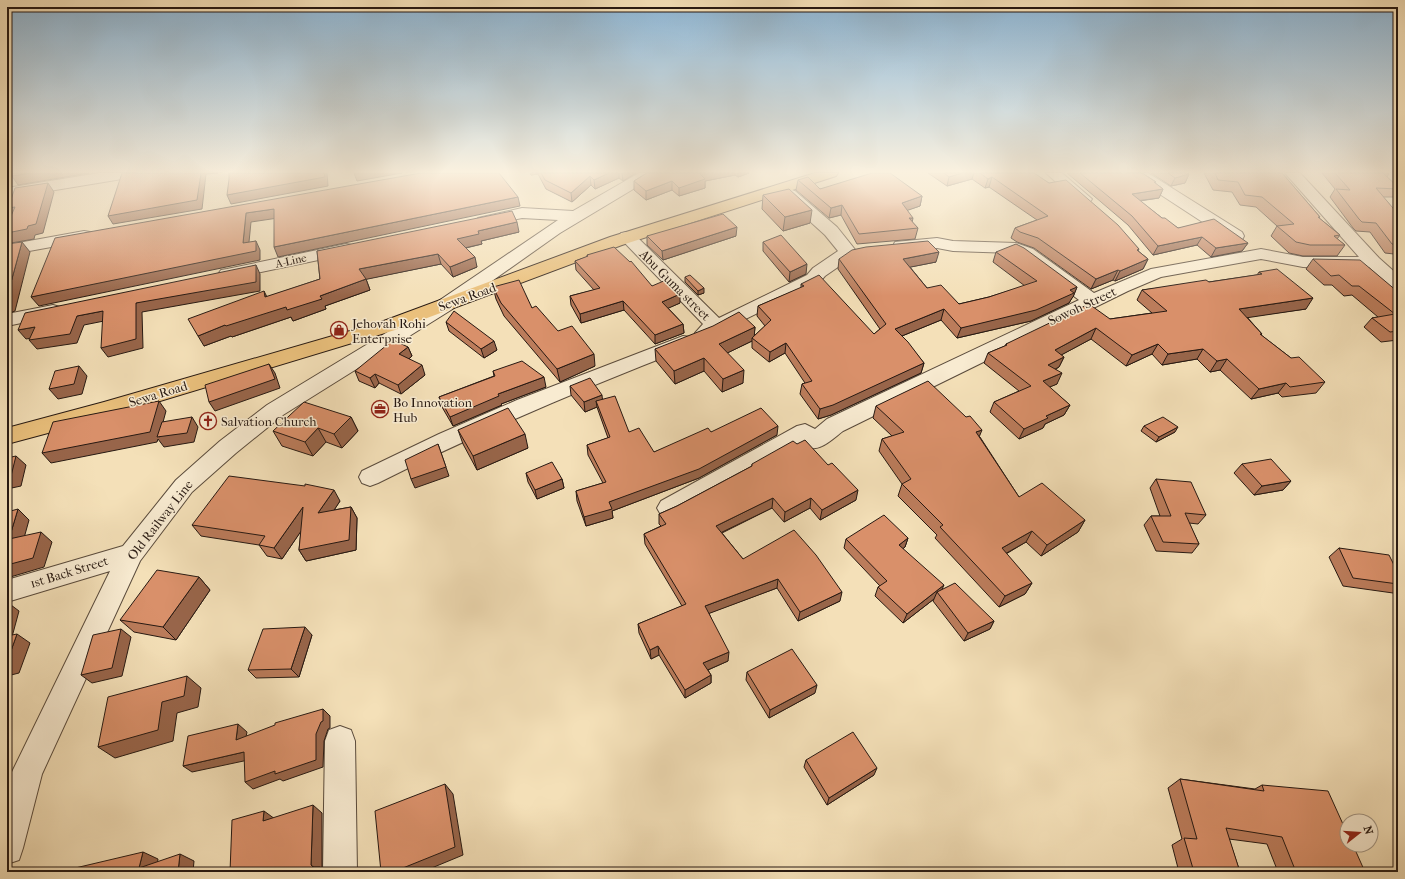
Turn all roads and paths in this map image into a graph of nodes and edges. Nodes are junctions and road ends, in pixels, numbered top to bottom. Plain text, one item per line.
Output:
1 (517, 214) edge
2 (540, 214) edge
3 (579, 214) edge
4 (700, 214) edge
5 (812, 214) edge
6 (1203, 214) edge
7 (1329, 214) edge
8 (576, 216) junction
9 (467, 224) edge
10 (101, 233) edge
11 (627, 237) junction
12 (358, 247) edge
13 (885, 248) edge
14 (7, 250) edge
15 (1261, 254) junction
16 (1373, 262) junction
17 (210, 278) edge
18 (1398, 284) edge
19 (1092, 301) junction
20 (444, 306) junction
21 (69, 307) edge
22 (7, 320) edge
23 (705, 333) junction
24 (7, 436) edge
25 (370, 477) dead end
26 (669, 508) edge
27 (131, 554) junction
28 (7, 591) edge
29 (340, 742) dead end
30 (17, 775) edge
31 (7, 848) edge
32 (340, 872) edge

1 - 9 street
2 - 8 street
3 - 8 street, Old Railway Line
4 - 11 main road, Sewa Road
5 - 23 street
6 - 15 street
7 - 16 street
8 - 20 street, Old Railway Line
10 - 14 street
11 - 20 main road, Sewa Road
11 - 23 street, Abu Guma street
12 - 17 street, A-Line
13 - 19 street
15 - 16 street, Sowoh Street
15 - 19 street, Sowoh Street
16 - 18 street
19 - 26 street, Sowoh Street
20 - 24 main road, Sewa Road
20 - 27 street, Old Railway Line
21 - 22 street
23 - 25 street
27 - 28 street, 1st Back Street
27 - 30 street, Old Railway Line
29 - 32 street
30 - 31 street, Old Railway Line

